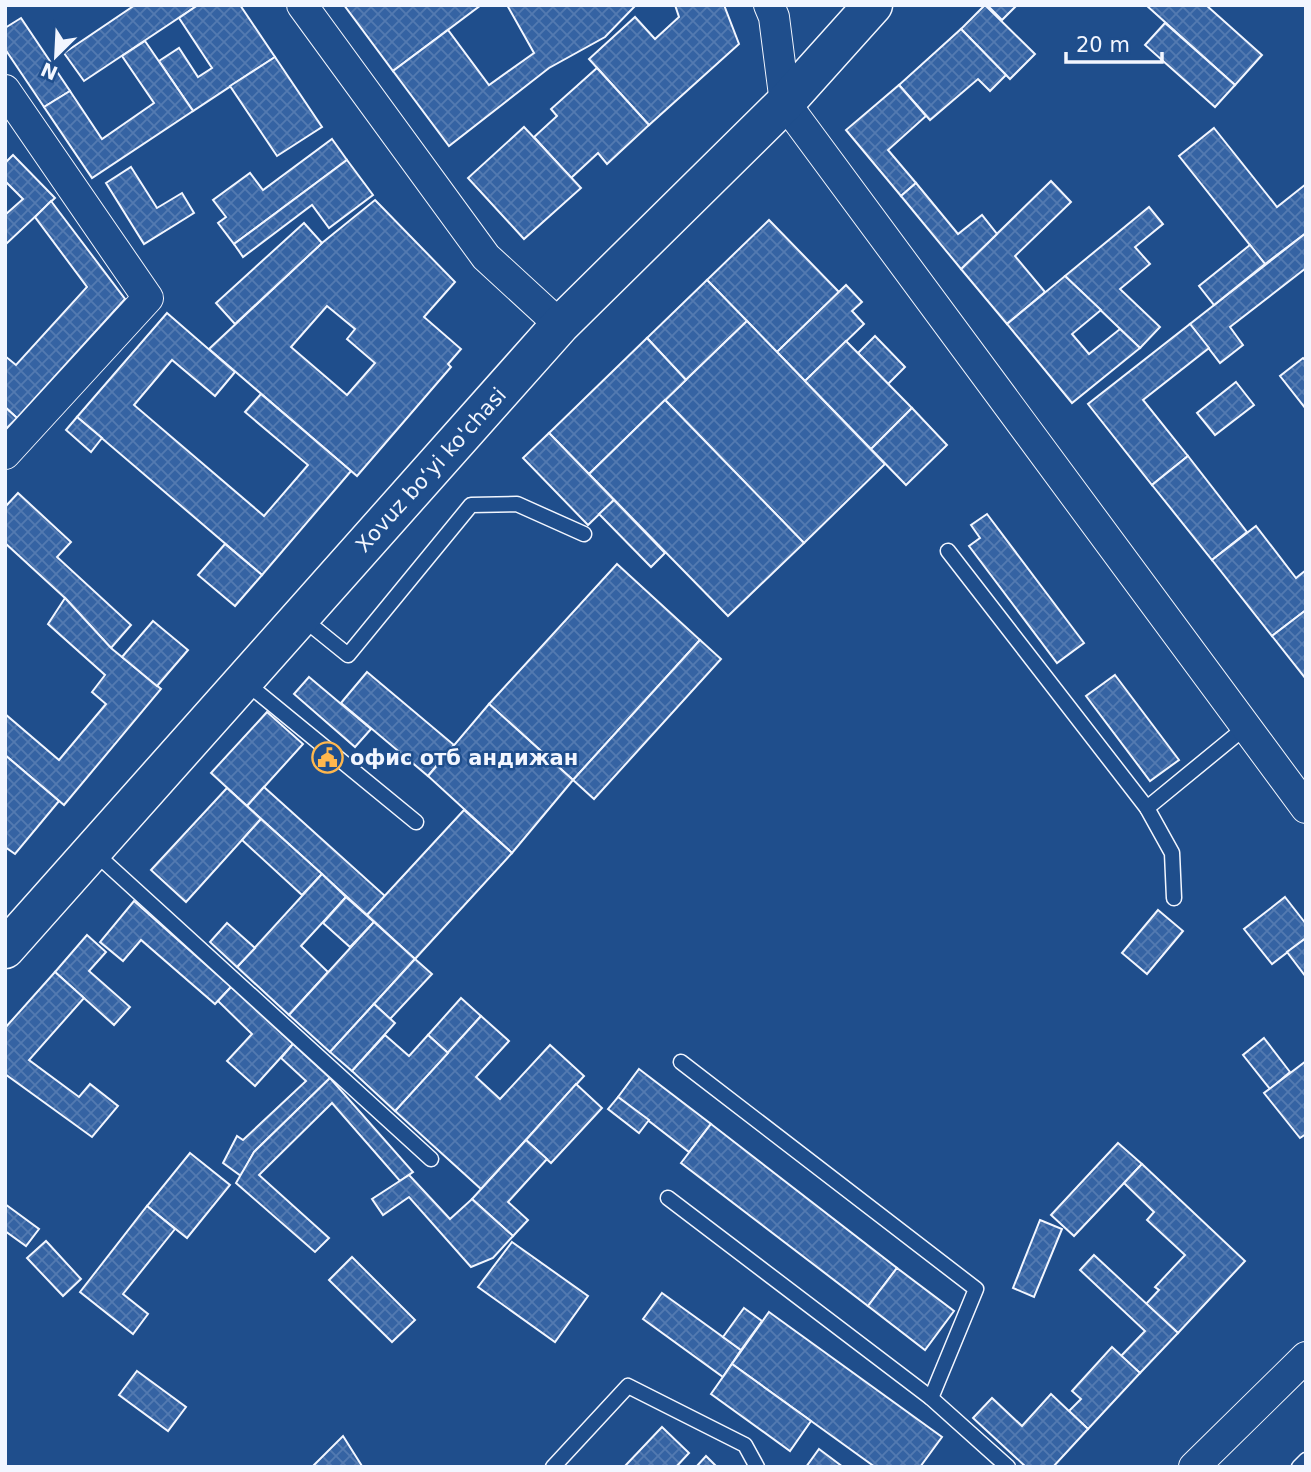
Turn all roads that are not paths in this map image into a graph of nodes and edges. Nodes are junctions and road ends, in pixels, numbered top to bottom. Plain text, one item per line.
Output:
1 (302, 5) edge
2 (769, 5) edge
3 (873, 5) edge
4 (5, 90) edge
5 (785, 103) junction
6 (560, 325) junction
7 (5, 454) edge
8 (584, 534) dead end
9 (948, 551) dead end
10 (300, 616) junction
11 (243, 680) junction
12 (1247, 726) junction
13 (1147, 808) junction
14 (1306, 808) edge
15 (416, 822) dead end
16 (91, 849) junction
17 (1174, 898) dead end
18 (5, 950) edge
19 (681, 1062) dead end
20 (431, 1159) dead end
21 (668, 1198) dead end
22 (1306, 1357) edge
23 (931, 1398) junction
24 (1306, 1460) edge
25 (553, 1467) edge
26 (757, 1467) edge
27 (1008, 1467) edge
28 (1194, 1467) edge
29 (1299, 1467) edge

1 - 6 street
2 - 5 street
3 - 5 main road, Xovuz bo‘yi ko'chasi
4 - 7 street
5 - 6 main road, Xovuz bo‘yi ko'chasi
5 - 12 street
6 - 10 main road, Xovuz bo‘yi ko'chasi
8 - 10 lane
9 - 13 lane
10 - 11 main road, Xovuz bo‘yi ko'chasi
11 - 15 lane
11 - 16 main road, Xovuz bo‘yi ko'chasi
12 - 13 lane
12 - 14 street
13 - 17 lane
16 - 18 main road, Xovuz bo‘yi ko'chasi
16 - 20 lane
19 - 23 lane
21 - 23 lane
22 - 28 street
23 - 27 lane
24 - 29 lane
25 - 26 lane

